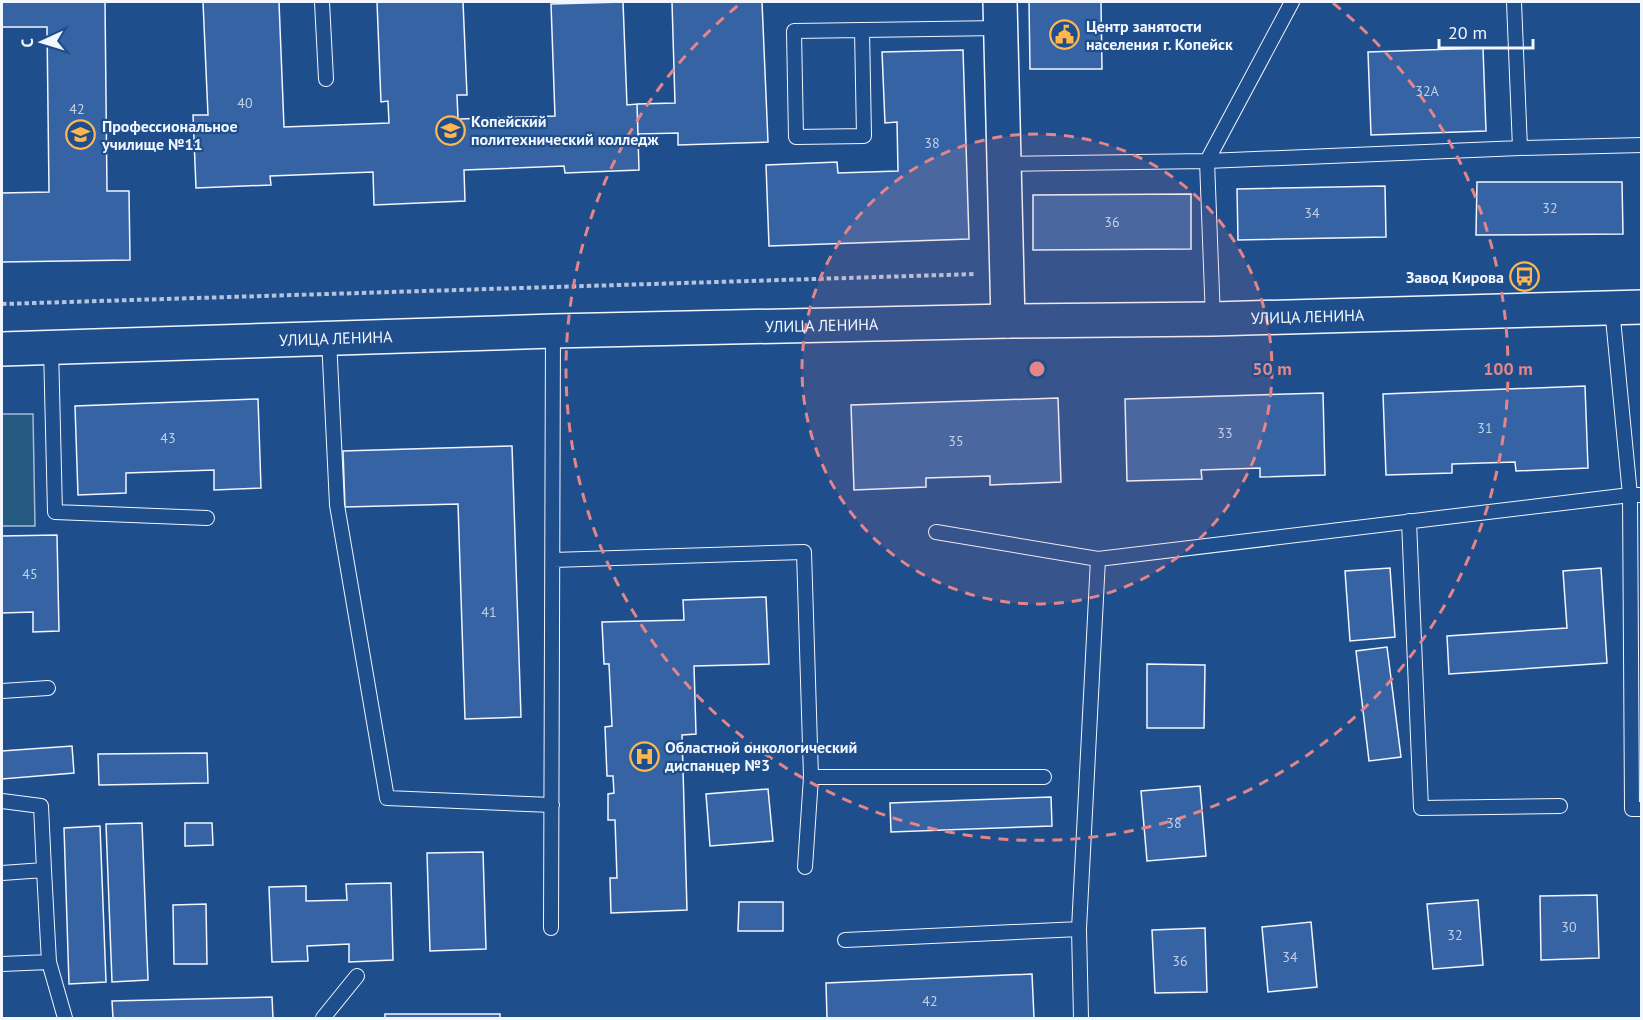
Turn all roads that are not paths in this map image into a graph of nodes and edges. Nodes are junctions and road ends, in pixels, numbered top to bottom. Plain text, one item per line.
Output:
1 (322, 2) edge
2 (1292, 2) edge
3 (1514, 2) edge
4 (1000, 15) edge
5 (862, 30) junction
6 (326, 79) dead end
7 (1641, 145) edge
8 (1520, 148) junction
9 (1207, 161) junction
10 (1004, 164) junction
11 (1627, 308) edge
12 (1213, 319) junction
13 (1008, 321) junction
14 (553, 331) junction
15 (329, 339) junction
16 (51, 348) junction
17 (2, 349) edge
18 (1636, 495) edge
19 (207, 518) dead end
20 (1409, 521) junction
21 (936, 532) dead end
22 (1098, 559) junction
23 (553, 560) junction
24 (48, 688) dead end
25 (2, 691) edge
26 (811, 777) junction
27 (1044, 777) dead end
28 (2, 801) edge
29 (552, 805) junction
30 (1560, 806) dead end
31 (1641, 809) edge
32 (805, 867) dead end
33 (44, 870) junction
34 (2, 873) edge
35 (551, 928) dead end
36 (1079, 929) junction
37 (845, 940) dead end
38 (50, 962) junction
39 (2, 964) edge
40 (357, 975) dead end
41 (65, 1018) edge
42 (324, 1018) edge
43 (1081, 1018) edge

1 - 6 lane
2 - 9 lane
3 - 8 lane
4 - 5 lane
4 - 10 street
5 - 5 lane
7 - 8 lane
8 - 9 lane
9 - 10 lane
9 - 12 lane
10 - 13 street
11 - 12 street, УЛИЦА ЛЕНИНА
11 - 18 lane
12 - 13 street, УЛИЦА ЛЕНИНА
13 - 14 street, УЛИЦА ЛЕНИНА
14 - 15 street, УЛИЦА ЛЕНИНА
14 - 23 lane
15 - 16 street, УЛИЦА ЛЕНИНА
15 - 29 lane
16 - 17 street, УЛИЦА ЛЕНИНА
16 - 19 lane
18 - 20 lane
18 - 31 lane
20 - 22 lane
20 - 30 lane
21 - 22 lane
22 - 36 lane
23 - 26 lane
23 - 29 lane
24 - 25 lane
26 - 27 lane
26 - 32 lane
28 - 33 lane
29 - 35 lane
33 - 34 lane
33 - 38 lane
36 - 37 lane
36 - 43 lane
38 - 39 lane
38 - 41 lane
40 - 42 lane

